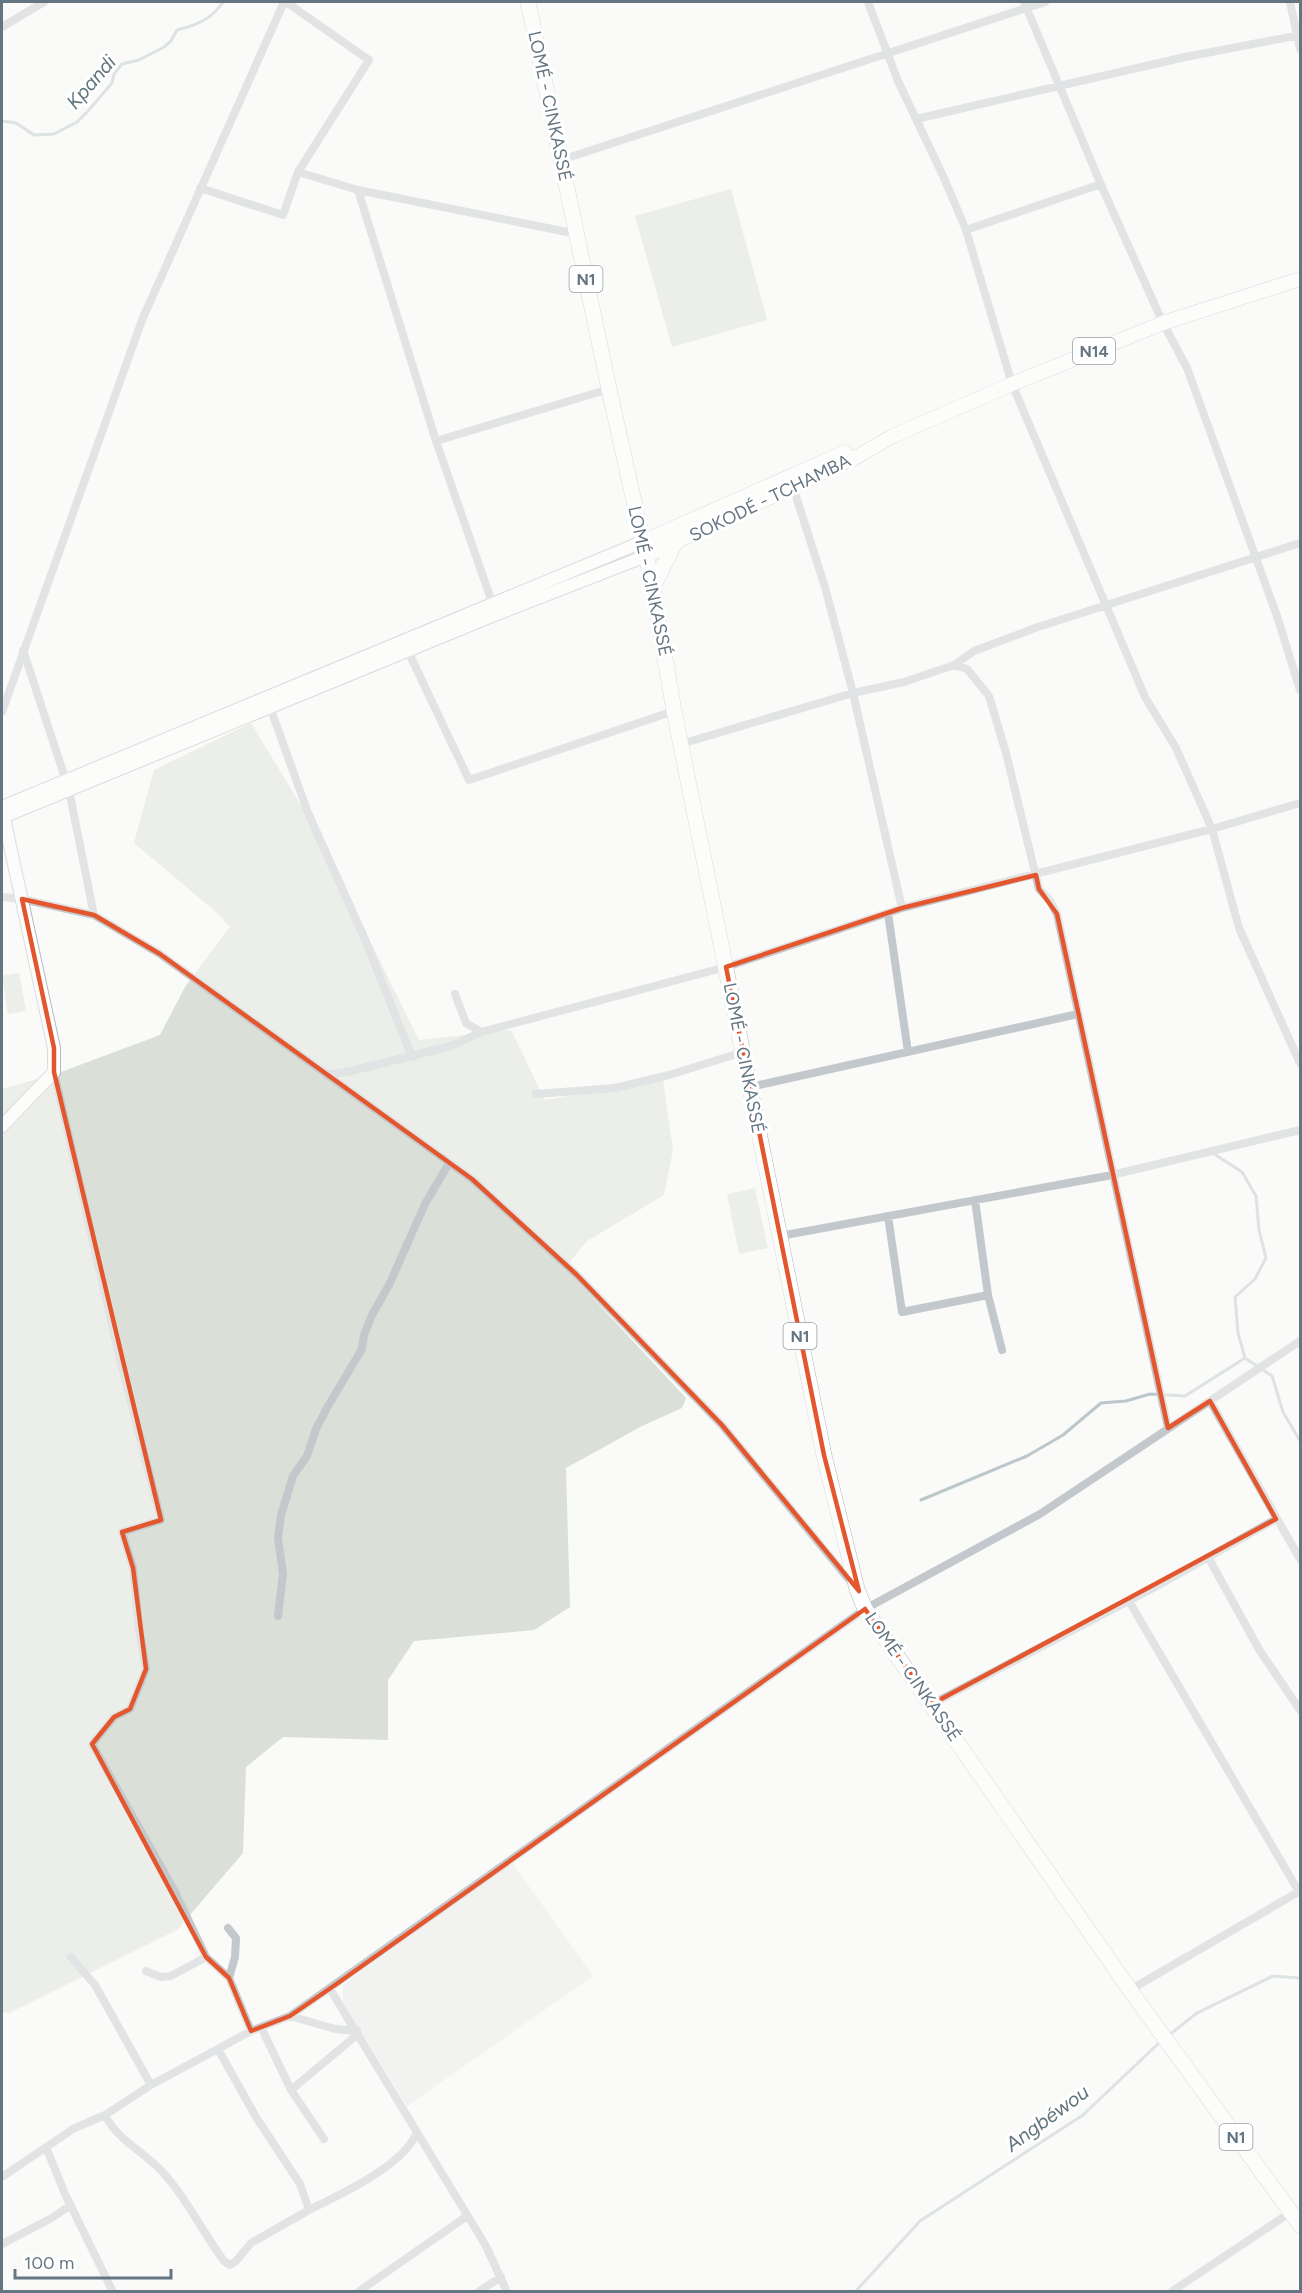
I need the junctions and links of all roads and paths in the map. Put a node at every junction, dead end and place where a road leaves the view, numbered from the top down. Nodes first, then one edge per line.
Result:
1 (44, 2) edge
2 (285, 2) edge
3 (528, 2) edge
4 (868, 2) edge
5 (1045, 2) edge
6 (1290, 2) edge
7 (1026, 4) edge
8 (2, 27) edge
9 (1299, 35) edge
10 (1300, 49) edge
11 (887, 53) junction
12 (1062, 87) junction
13 (916, 119) junction
14 (561, 160) junction
15 (298, 172) junction
16 (1101, 184) junction
17 (200, 188) junction
18 (358, 190) junction
19 (966, 230) junction
20 (577, 234) junction
21 (1300, 279) edge
22 (1163, 322) junction
23 (1012, 384) junction
24 (609, 389) junction
25 (893, 436) junction
26 (436, 441) junction
27 (793, 487) junction
28 (675, 543) junction
29 (1300, 543) edge
30 (644, 549) junction
31 (1256, 558) junction
32 (653, 587) junction
33 (1106, 606) junction
34 (495, 609) junction
35 (23, 650) junction
36 (408, 651) junction
37 (954, 665) junction
38 (1300, 690) edge
39 (853, 693) junction
40 (270, 707) junction
41 (674, 711) junction
42 (2, 712) edge
43 (681, 744) junction
44 (67, 785) junction
45 (1300, 803) edge
46 (2, 810) edge
47 (1212, 829) junction
48 (1036, 875) junction
49 (2, 897) edge
50 (22, 899) junction
51 (902, 908) junction
52 (888, 913) junction
53 (94, 915) junction
54 (726, 967) junction
55 (455, 994) dead end
56 (1078, 1014) junction
57 (481, 1032) junction
58 (743, 1052) junction
59 (908, 1052) junction
60 (412, 1057) junction
61 (1300, 1063) edge
62 (54, 1072) junction
63 (327, 1075) junction
64 (750, 1087) junction
65 (536, 1094) dead end
66 (2, 1126) edge
67 (1300, 1130) edge
68 (449, 1163) junction
69 (1112, 1175) junction
70 (975, 1200) junction
71 (888, 1216) junction
72 (780, 1236) junction
73 (988, 1295) junction
74 (1300, 1341) edge
75 (1002, 1350) dead end
76 (1210, 1401) junction
77 (1168, 1428) junction
78 (1276, 1519) junction
79 (1208, 1557) junction
80 (1300, 1559) edge
81 (857, 1589) junction
82 (1129, 1601) junction
83 (865, 1609) junction
84 (278, 1616) dead end
85 (932, 1704) junction
86 (1300, 1710) edge
87 (1300, 1891) edge
88 (228, 1928) dead end
89 (71, 1957) dead end
90 (206, 1957) junction
91 (146, 1971) dead end
92 (229, 1978) junction
93 (330, 1989) junction
94 (1130, 1990) junction
95 (290, 2016) junction
96 (261, 2027) junction
97 (251, 2031) junction
98 (357, 2033) junction
99 (218, 2049) junction
100 (151, 2085) junction
101 (291, 2090) junction
102 (105, 2115) junction
103 (416, 2134) junction
104 (324, 2139) dead end
105 (46, 2147) junction
106 (2, 2177) edge
107 (71, 2205) junction
108 (309, 2210) junction
109 (1291, 2212) junction
110 (467, 2216) junction
111 (1300, 2226) edge
112 (2, 2244) edge
113 (501, 2277) junction
114 (112, 2292) edge
115 (358, 2292) edge
116 (478, 2292) edge
117 (507, 2292) edge
118 (1171, 2292) edge

1 - 8 street
2 - 15 street
2 - 17 street
3 - 14 highway, LOMÉ - CINKASSÉ / N1
4 - 11 street
5 - 7 street
6 - 9 street
7 - 11 street
7 - 12 street
9 - 10 street
9 - 12 street
11 - 13 street
11 - 14 street
12 - 13 street
12 - 16 street
13 - 19 street
14 - 20 highway, LOMÉ - CINKASSÉ / N1
15 - 17 street
15 - 18 street
16 - 19 street
16 - 22 street
17 - 35 street
18 - 20 street
18 - 26 street
19 - 23 street
20 - 24 highway, LOMÉ - CINKASSÉ / N1
21 - 22 main road, SOKODÉ - TCHAMBA / N14
22 - 23 main road, SOKODÉ - TCHAMBA / N14
22 - 31 street
23 - 25 main road, SOKODÉ - TCHAMBA / N14
23 - 33 street
24 - 26 street
24 - 30 highway, LOMÉ - CINKASSÉ / N1
25 - 27 main road, SOKODÉ - TCHAMBA / N14
25 - 30 main road, SOKODÉ - TCHAMBA / N14
26 - 34 street
27 - 28 main road, SOKODÉ - TCHAMBA / N14
27 - 39 street
28 - 30 main road, SOKODÉ - TCHAMBA / N14
28 - 32 highway
29 - 31 street
30 - 32 highway, LOMÉ - CINKASSÉ / N1
30 - 34 main road
31 - 33 street
31 - 38 street
32 - 41 highway, LOMÉ - CINKASSÉ / N1
33 - 37 street
33 - 47 street
34 - 36 main road
34 - 44 main road
35 - 42 street
35 - 44 street
36 - 40 main road
36 - 41 street
37 - 39 street
37 - 48 street
39 - 43 street
39 - 51 street
40 - 44 main road
40 - 60 street
41 - 43 highway, LOMÉ - CINKASSÉ / N1
43 - 54 highway, LOMÉ - CINKASSÉ / N1
44 - 46 main road
44 - 53 street
45 - 47 street
46 - 50 main road
47 - 48 street
47 - 61 street
48 - 51 street
48 - 56 street
49 - 50 street
50 - 53 street
50 - 62 main road
51 - 52 street
52 - 54 street
52 - 59 street
53 - 63 street
54 - 57 street
54 - 58 highway, LOMÉ - CINKASSÉ / N1
55 - 57 street
56 - 59 street
56 - 69 street
57 - 60 street
58 - 64 highway, LOMÉ - CINKASSÉ / N1
58 - 65 street
59 - 64 street
60 - 63 street
62 - 66 main road
62 - 90 street
63 - 68 street
64 - 72 highway, LOMÉ - CINKASSÉ / N1
67 - 69 street
68 - 81 street
68 - 84 street
69 - 70 street
69 - 77 street
70 - 71 street
70 - 73 street
71 - 72 street
71 - 73 street
72 - 81 highway, LOMÉ - CINKASSÉ / N1
73 - 75 street
74 - 76 street
76 - 77 street
76 - 78 street
77 - 83 street
78 - 79 street
78 - 80 street
79 - 82 street
79 - 86 street
81 - 83 highway, LOMÉ - CINKASSÉ / N1
82 - 85 street
82 - 87 street
83 - 85 highway, LOMÉ - CINKASSÉ / N1
83 - 93 street
85 - 94 highway, LOMÉ - CINKASSÉ / N1
87 - 94 street
88 - 92 street
89 - 100 street
90 - 91 street
90 - 92 street
92 - 97 street
93 - 95 street
93 - 98 street
94 - 109 highway, LOMÉ - CINKASSÉ / N1
95 - 96 street
95 - 98 street
96 - 97 street
96 - 101 street
97 - 99 street
98 - 101 street
98 - 103 street
99 - 100 street
99 - 108 street
100 - 102 street
101 - 104 street
102 - 105 street
102 - 108 street
103 - 108 street
103 - 110 street
105 - 106 street
105 - 107 street
107 - 112 street
107 - 114 street
109 - 111 highway, N1
109 - 118 street
110 - 113 street
110 - 115 street
113 - 116 street
113 - 117 street

